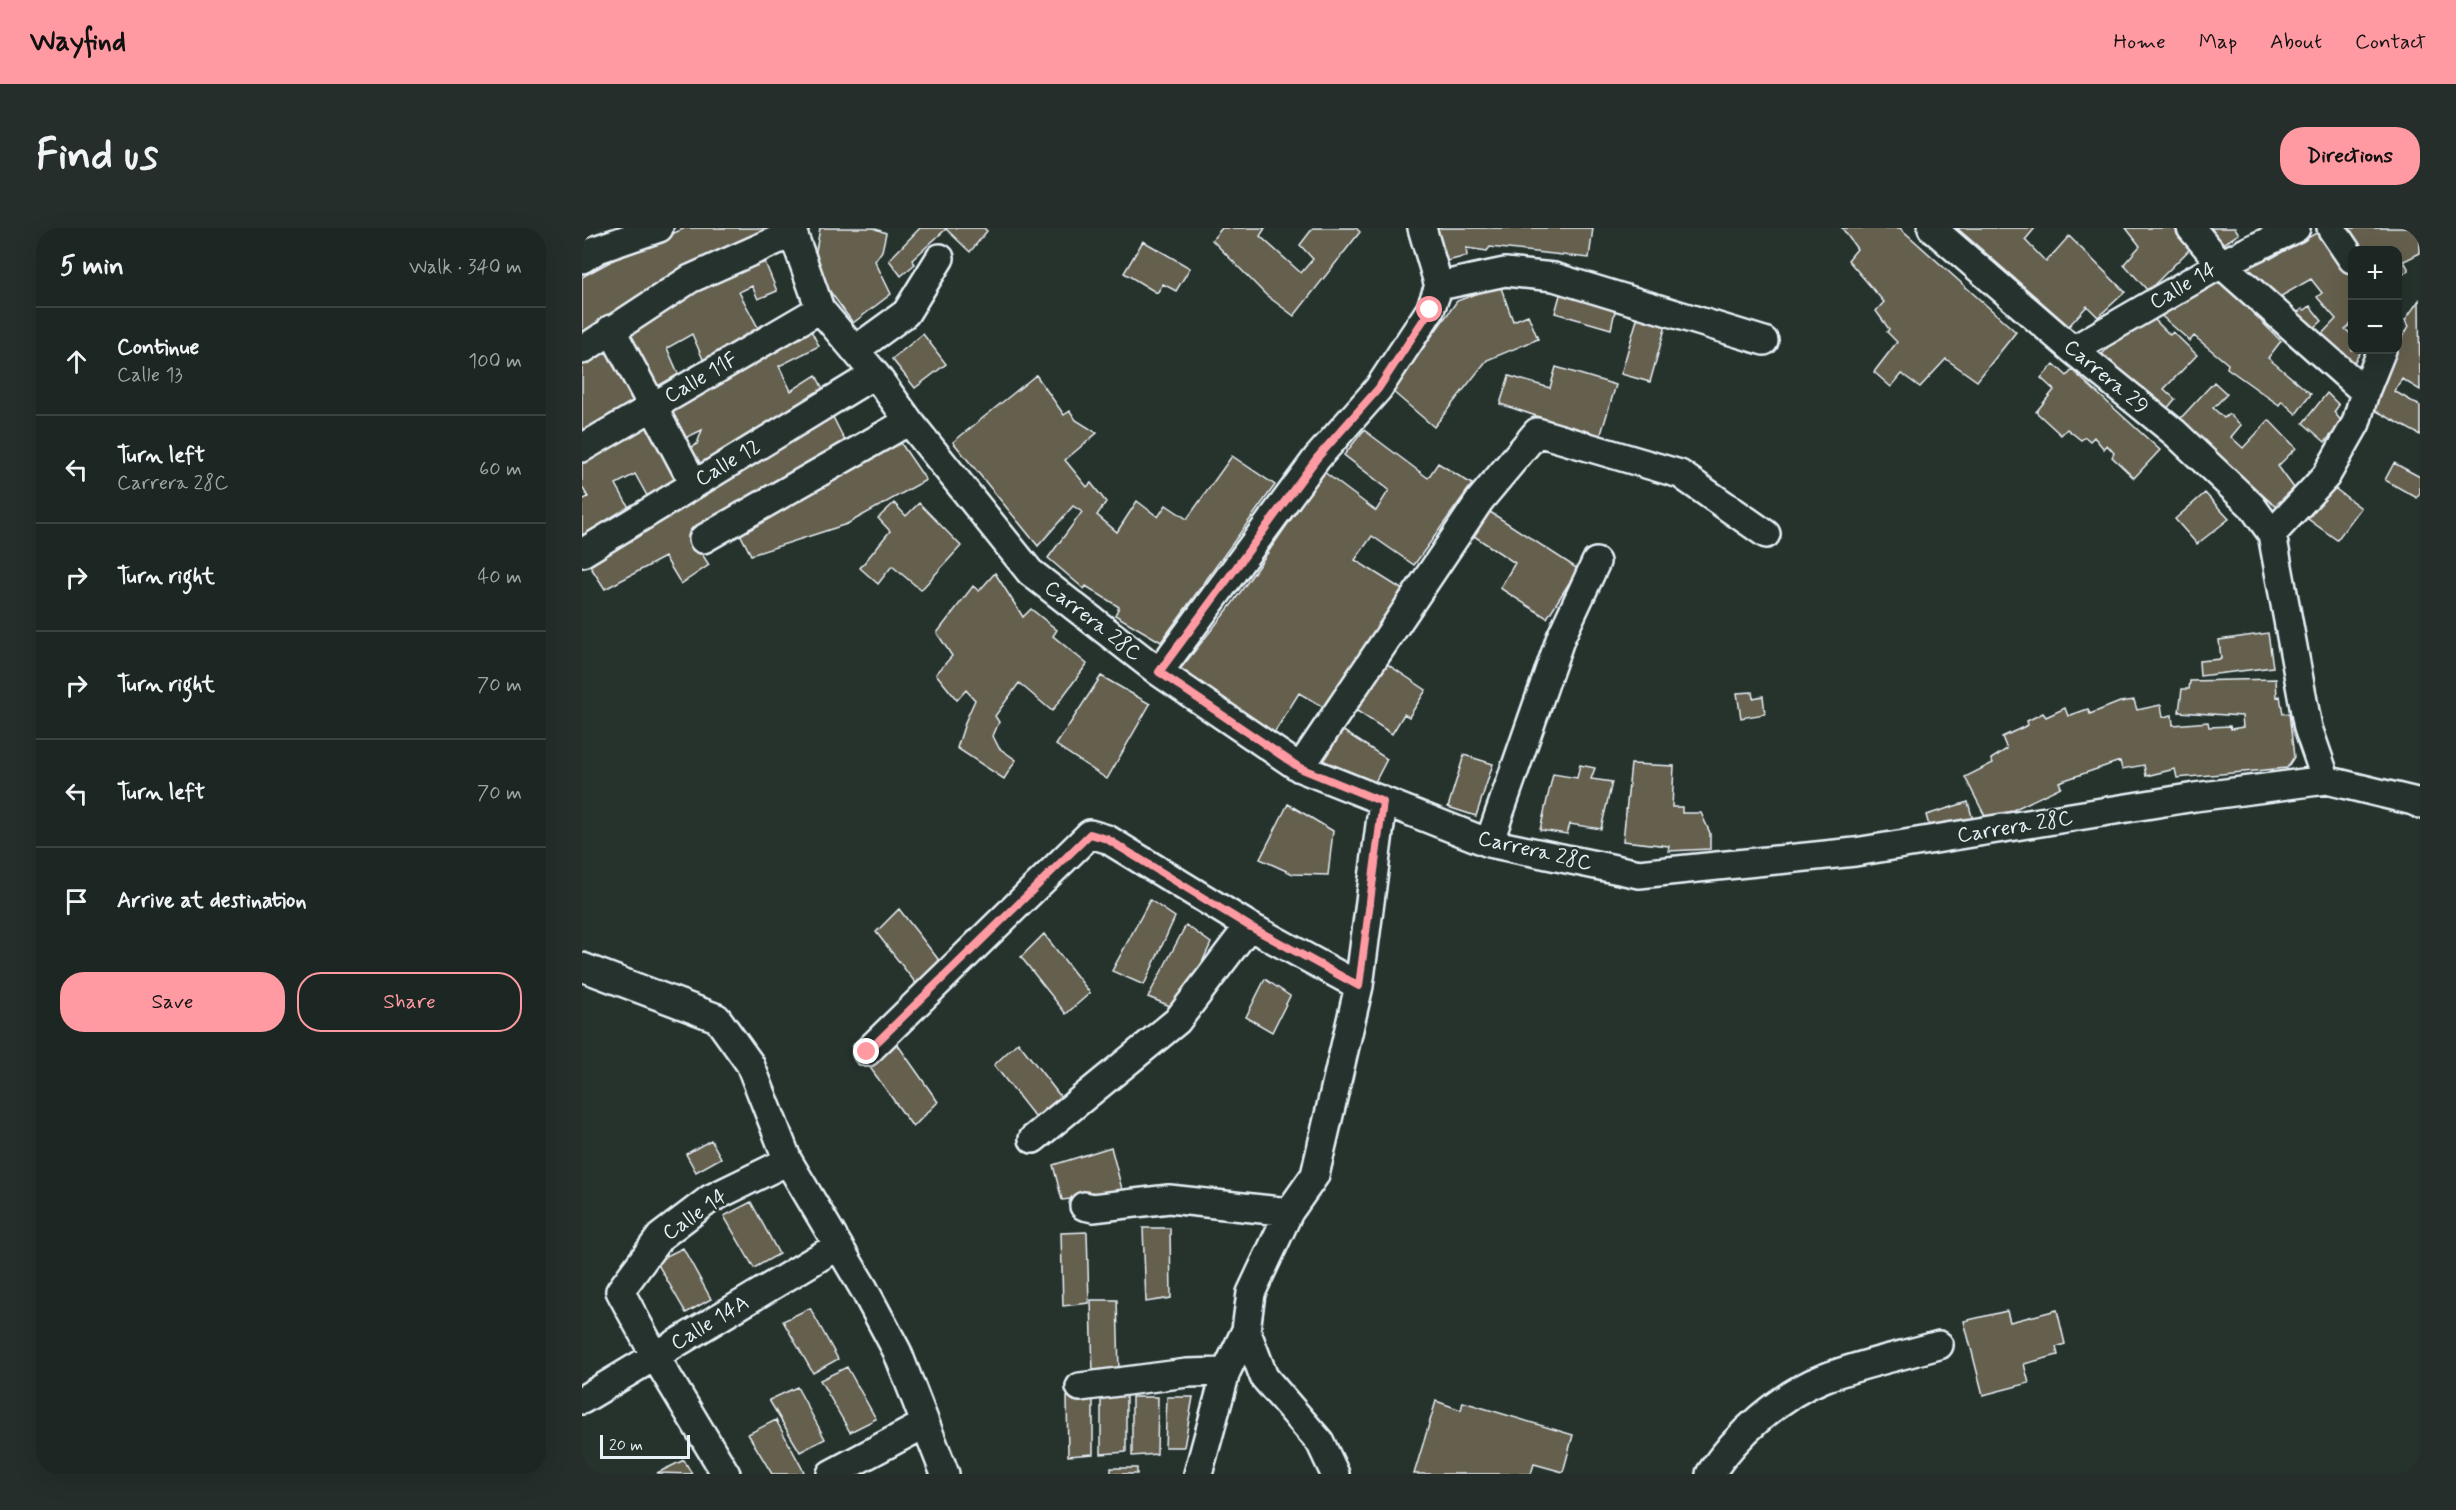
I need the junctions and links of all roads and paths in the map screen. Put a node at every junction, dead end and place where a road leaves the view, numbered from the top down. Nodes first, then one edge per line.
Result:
1 (659, 228) edge
2 (1422, 228) edge
3 (1932, 228) edge
4 (2191, 228) edge
5 (2296, 228) edge
6 (2331, 228) edge
7 (793, 231) edge
8 (596, 245) edge
9 (2348, 253) edge
10 (940, 258) dead end
11 (2221, 264) junction
12 (1439, 286) junction
13 (820, 309) junction
14 (611, 329) junction
15 (1764, 341) dead end
16 (582, 350) edge
17 (855, 350) junction
18 (2073, 350) junction
19 (2380, 354) edge
20 (875, 374) junction
21 (2365, 392) junction
22 (651, 406) junction
23 (909, 421) junction
24 (582, 448) edge
25 (694, 484) junction
26 (1766, 534) dead end
27 (2272, 534) junction
28 (704, 539) dead end
29 (582, 553) edge
30 (1596, 561) dead end
31 (1159, 672) junction
32 (1300, 768) junction
33 (2326, 780) junction
34 (1383, 802) junction
35 (2420, 804) edge
36 (1489, 843) junction
37 (1249, 926) junction
38 (582, 967) edge
39 (1359, 986) junction
40 (867, 1052) dead end
41 (1033, 1139) dead end
42 (788, 1161) junction
43 (1084, 1206) dead end
44 (1289, 1212) junction
45 (838, 1246) junction
46 (1246, 1330) junction
47 (1939, 1345) dead end
48 (655, 1356) junction
49 (1226, 1372) junction
50 (1080, 1387) dead end
51 (582, 1400) edge
52 (925, 1424) junction
53 (726, 1474) edge
54 (831, 1474) edge
55 (945, 1474) edge
56 (1198, 1474) edge
57 (1335, 1474) edge
58 (1710, 1474) edge

1 - 8 street
2 - 12 street
3 - 18 street, Carrera 29
4 - 11 street
5 - 11 street, Calle 14
6 - 9 street
7 - 13 street, Carrera 28C
7 - 14 street
10 - 17 street
11 - 18 street, Calle 14
11 - 21 street
12 - 15 street
12 - 31 street
13 - 17 street, Carrera 28C
13 - 22 street, Calle 11F
14 - 16 street
14 - 22 street
17 - 20 street, Carrera 28C
18 - 27 street, Carrera 29
19 - 21 street
20 - 23 street, Carrera 28C
20 - 25 street, Calle 12
21 - 27 street
22 - 24 street, Calle 11F
22 - 25 street
23 - 28 street
23 - 31 street, Carrera 28C
25 - 29 street, Calle 12
26 - 32 street
27 - 33 street
30 - 36 street
31 - 32 street, Carrera 28C
32 - 34 street, Carrera 28C
33 - 35 street, Carrera 28C
33 - 36 street, Carrera 28C
34 - 36 street, Carrera 28C
34 - 39 street
37 - 39 street
37 - 40 street
37 - 41 street
38 - 42 street
39 - 44 street
42 - 45 street
42 - 48 street, Calle 14
43 - 44 street
44 - 46 street
45 - 48 street, Calle 14A
45 - 52 street
46 - 49 street
46 - 57 street
47 - 58 street
48 - 51 street, Calle 14A
48 - 53 street
49 - 50 street
49 - 56 street
52 - 54 street
52 - 55 street

